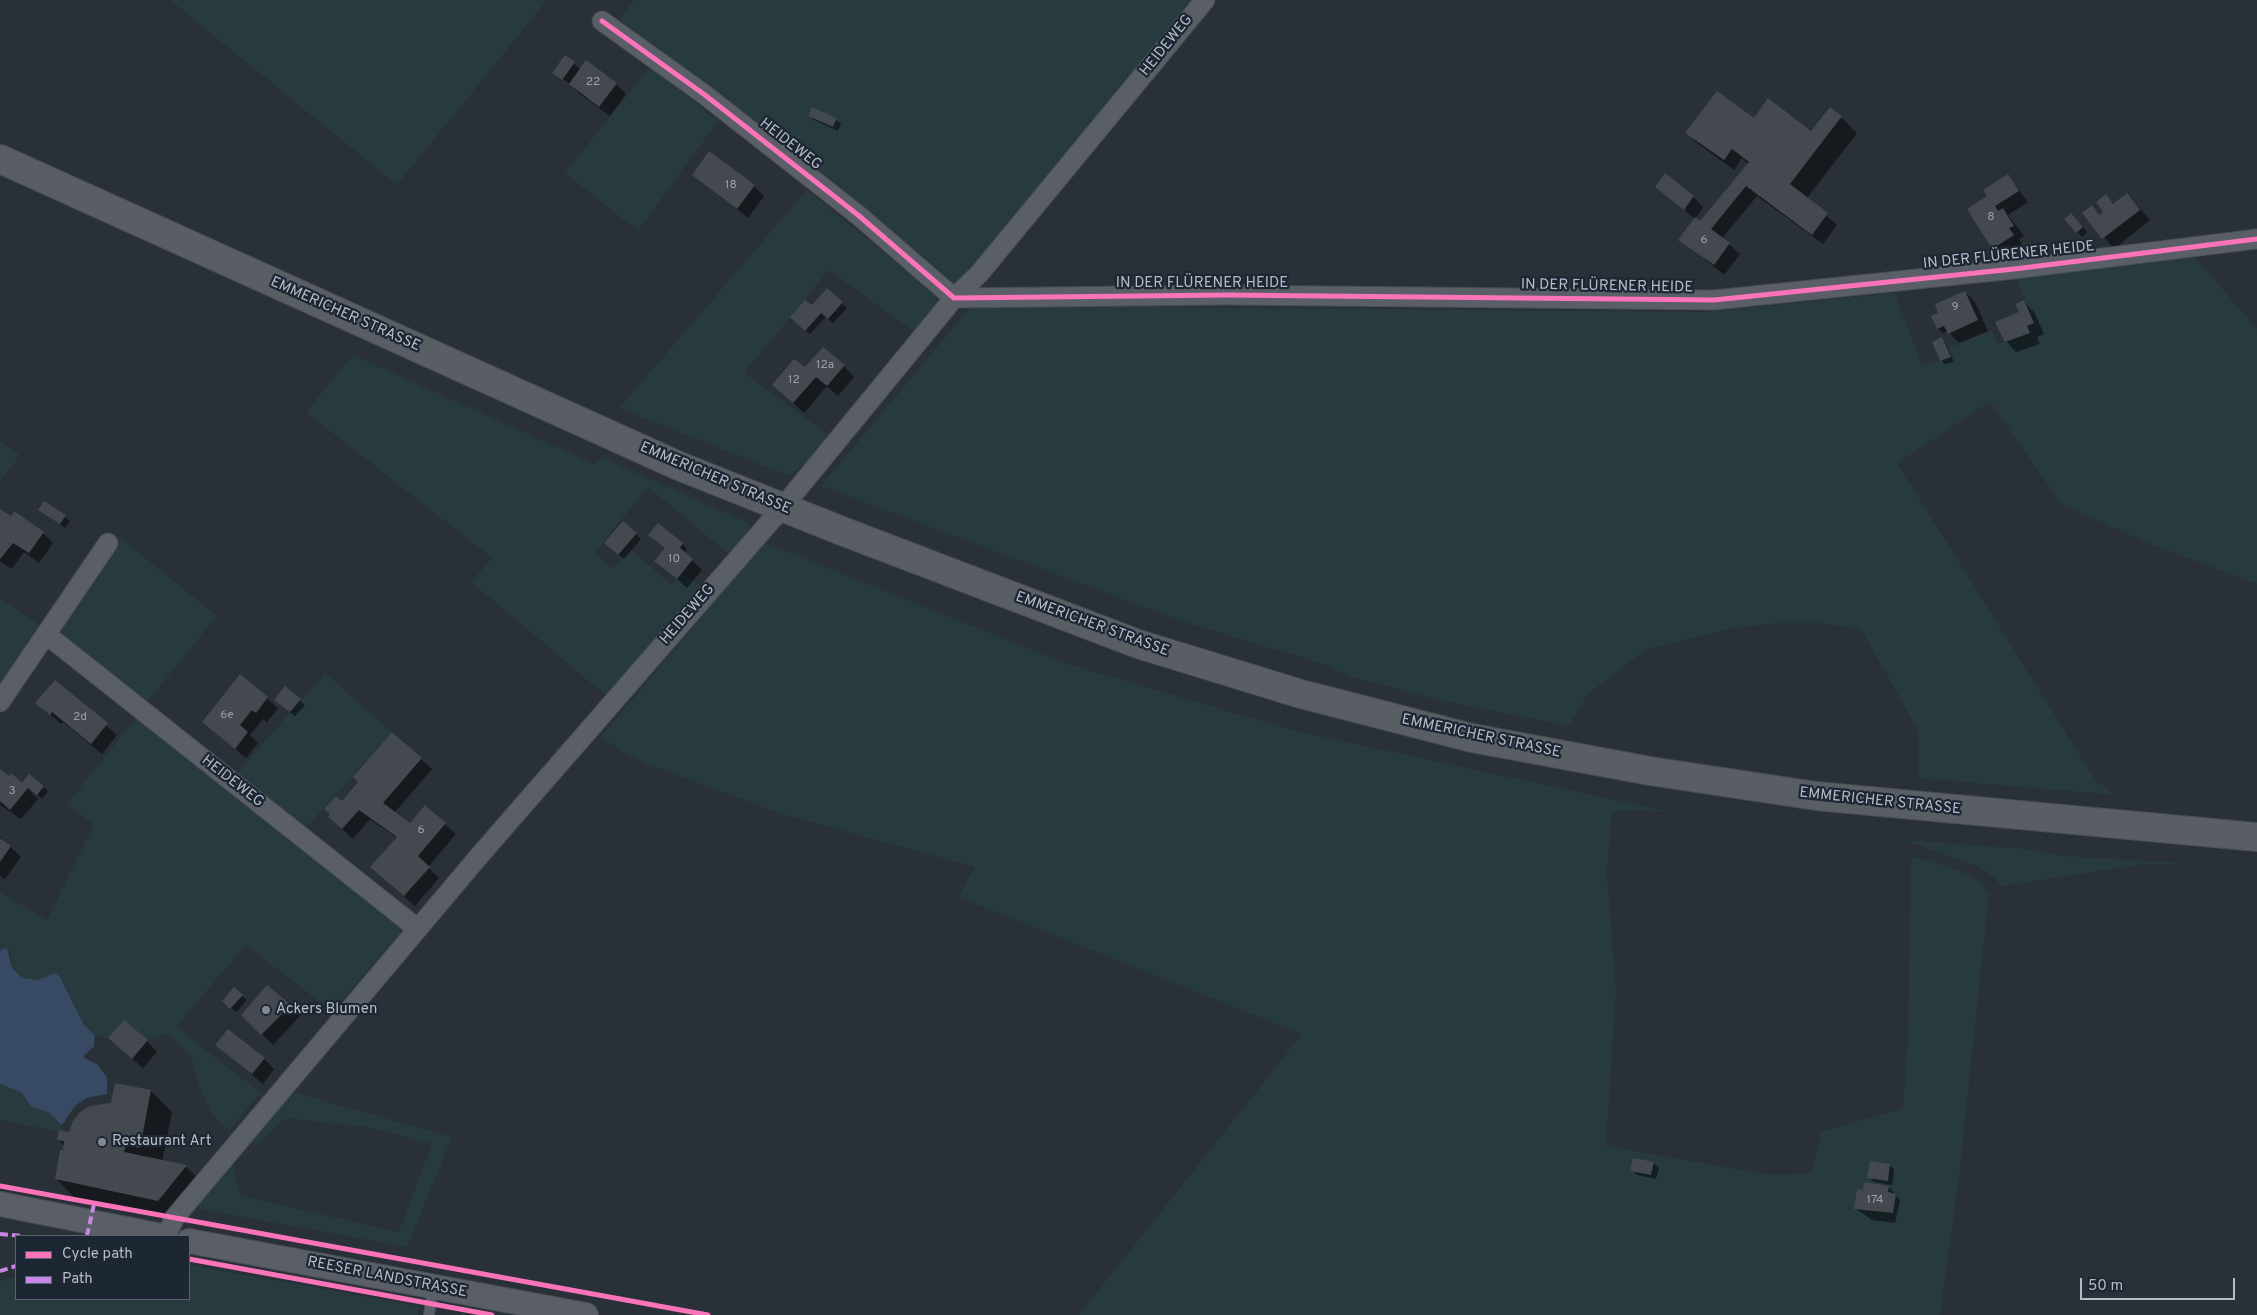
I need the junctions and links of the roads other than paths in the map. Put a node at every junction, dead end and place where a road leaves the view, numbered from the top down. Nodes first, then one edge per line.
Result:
1 (1205, 0) edge
2 (602, 21) dead end
3 (0, 159) edge
4 (2257, 239) edge
5 (954, 298) junction
6 (782, 508) junction
7 (108, 543) dead end
8 (47, 635) junction
9 (0, 702) edge
10 (2257, 837) edge
11 (418, 929) junction
12 (0, 1204) edge
13 (157, 1235) edge
14 (167, 1235) edge
15 (190, 1241) edge
16 (433, 1287) junction
17 (429, 1315) edge
18 (586, 1315) edge

1 - 5 street, HEIDEWEG
2 - 5 street, HEIDEWEG
3 - 6 main road, EMMERICHER STRASSE
4 - 5 street, IN DER FLÜRENER HEIDE
5 - 6 street, HEIDEWEG
6 - 10 main road, EMMERICHER STRASSE
6 - 11 street, HEIDEWEG
7 - 8 street
8 - 9 street
8 - 11 street, HEIDEWEG
11 - 14 street, HEIDEWEG
12 - 13 street
15 - 16 street, REESER LANDSTRASSE
16 - 17 lane
16 - 18 street, REESER LANDSTRASSE

